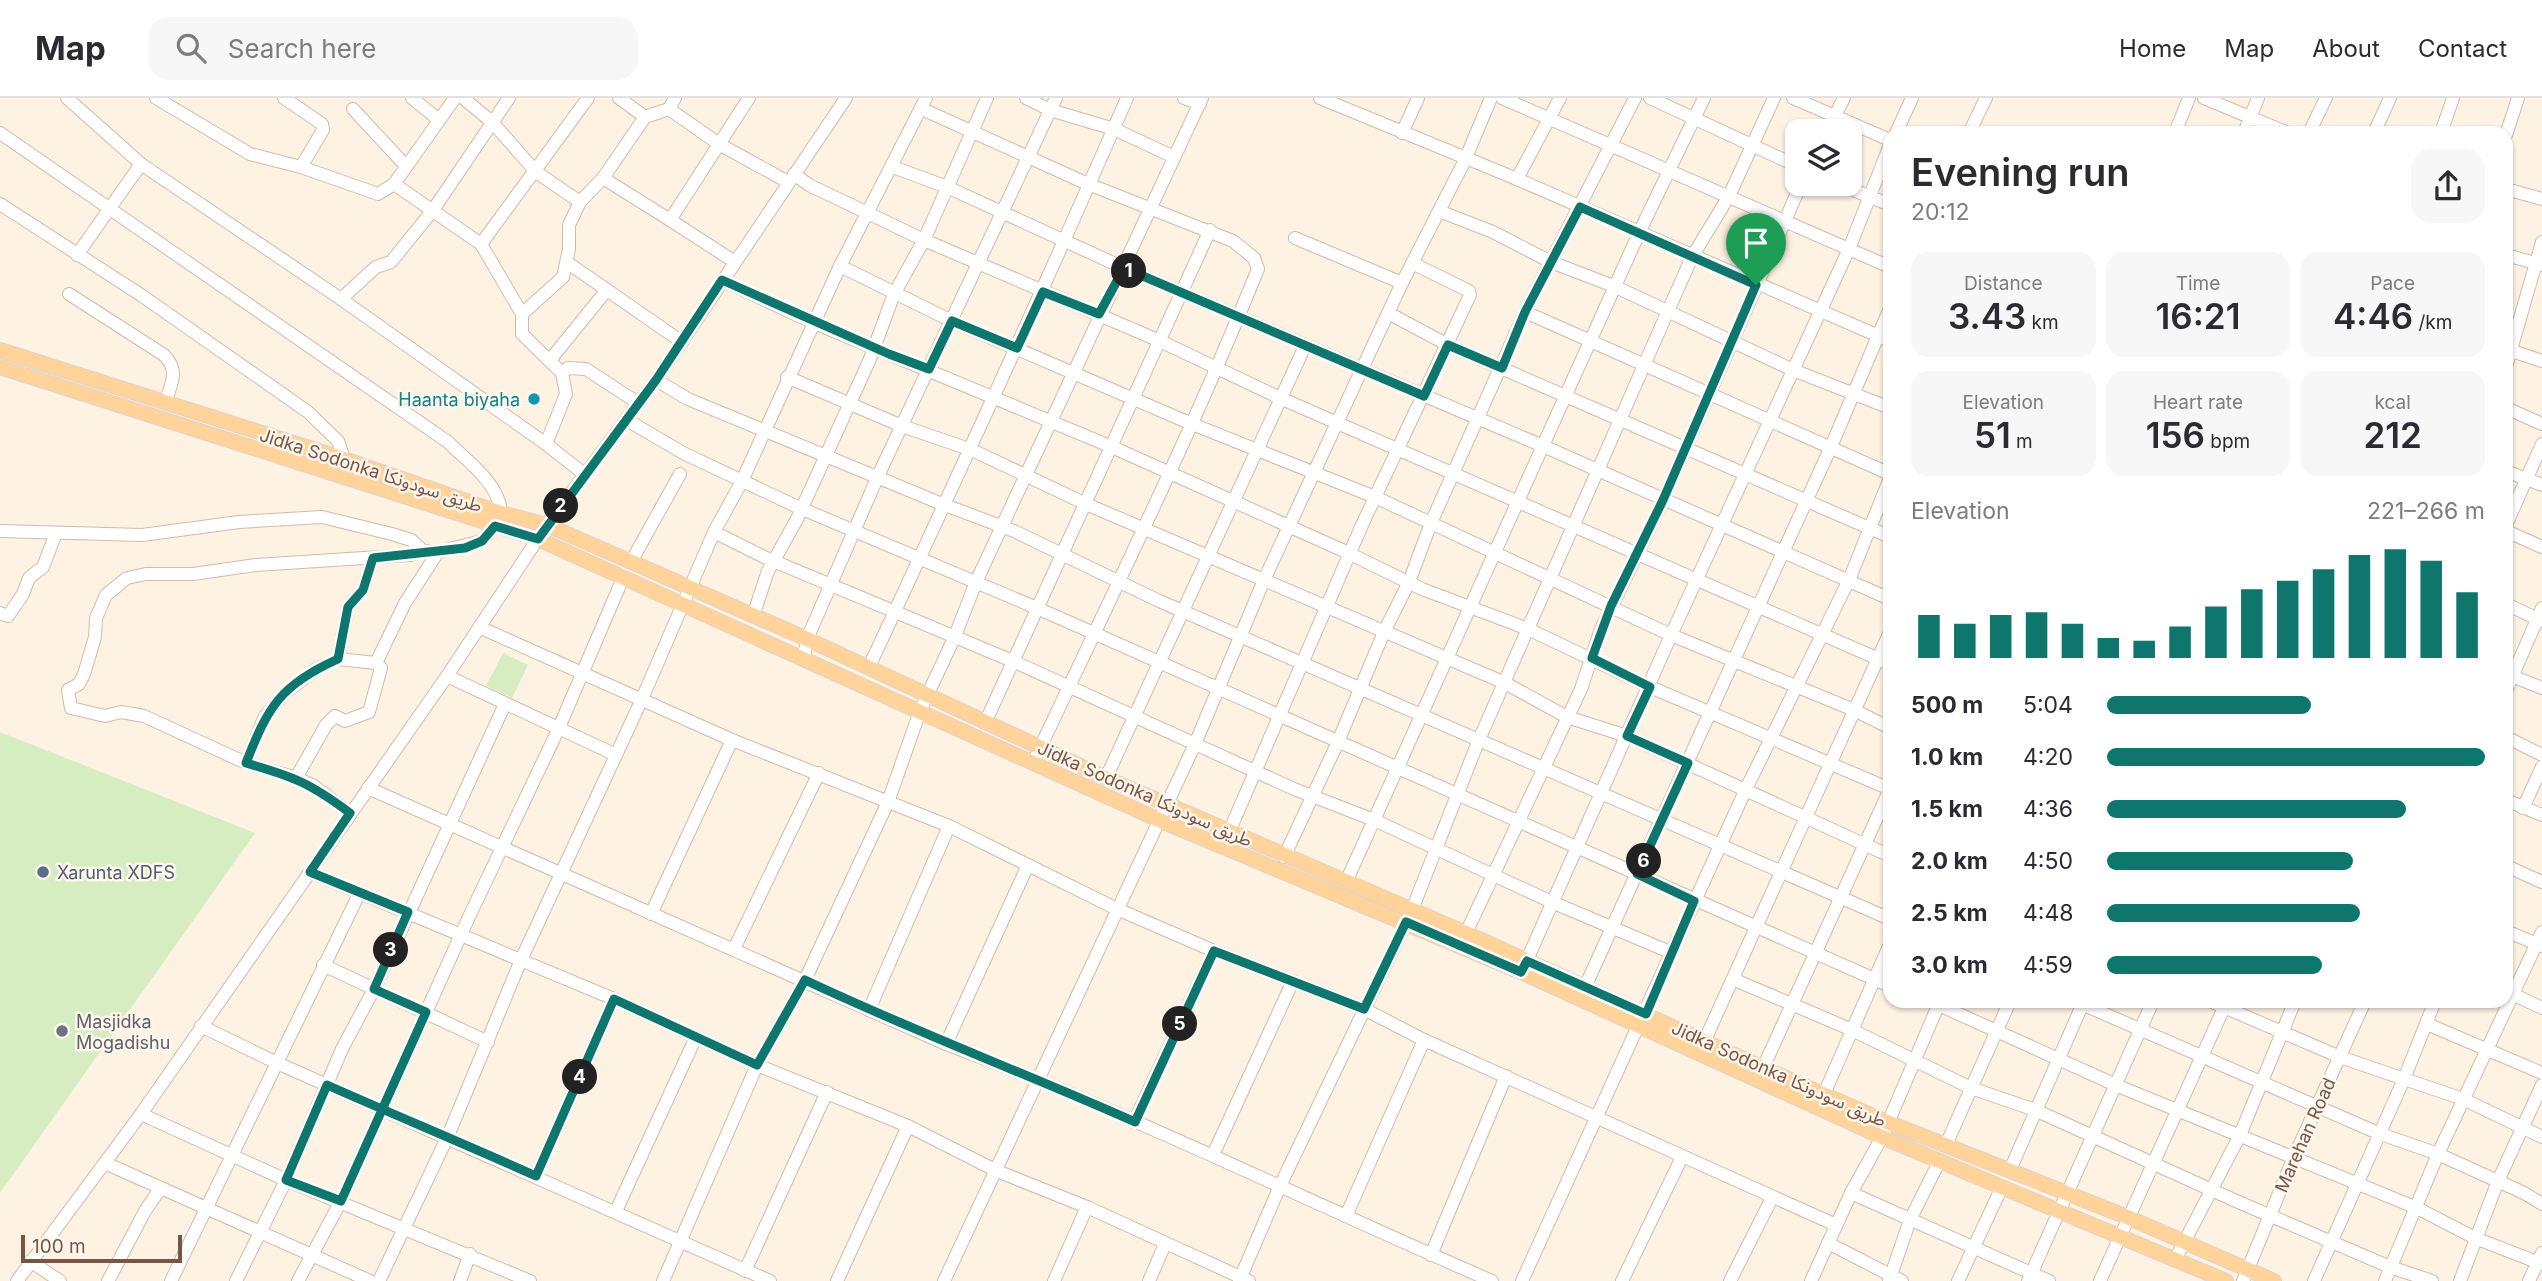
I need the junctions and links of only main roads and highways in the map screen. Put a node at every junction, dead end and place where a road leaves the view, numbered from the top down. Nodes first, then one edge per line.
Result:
1 (0, 350) edge
2 (0, 367) edge
3 (269, 436) junction
4 (264, 453) junction
5 (498, 520) junction
6 (1409, 916) junction
7 (1524, 967) junction
8 (1642, 1020) junction
9 (2245, 1275) edge
10 (2226, 1281) edge
11 (2274, 1281) edge

1 - 3 main road, Jidka Sodonka طريق سودونكا
2 - 4 main road, Jidka Sodonka طريق سودونكا
3 - 4 main road
3 - 5 main road, Jidka Sodonka طريق سودونكا
4 - 5 main road, Jidka Sodonka طريق سودونكا
5 - 6 main road, Jidka Sodonka طريق سودونكا
5 - 6 main road, Jidka Sodonka طريق سودونكا
6 - 7 main road, Jidka Sodonka طريق سودونكا
6 - 7 main road, Jidka Sodonka طريق سودونكا
7 - 8 main road, Jidka Sodonka طريق سودونكا
7 - 8 main road, Jidka Sodonka طريق سودونكا
8 - 9 main road, Jidka Sodonka طريق سودونكا
8 - 10 main road, Jidka Sodonka طريق سودونكا
9 - 11 main road, Jidka Sodonka طريق سودونكا

